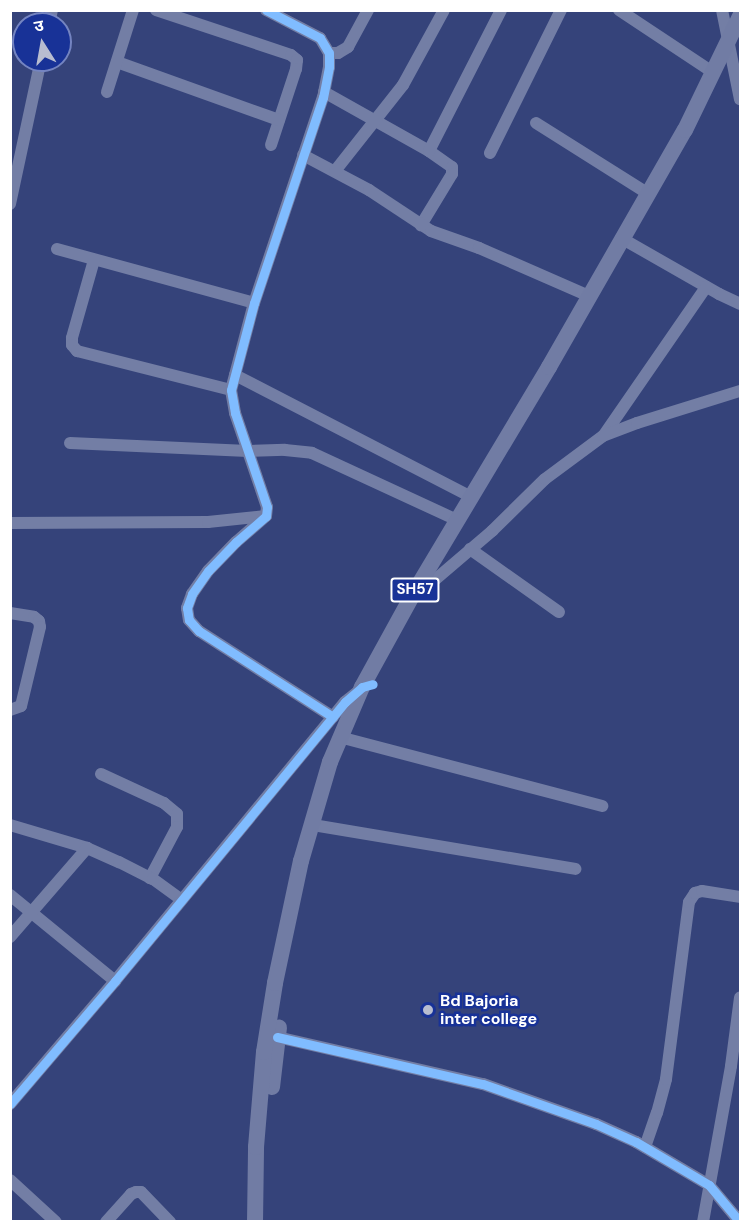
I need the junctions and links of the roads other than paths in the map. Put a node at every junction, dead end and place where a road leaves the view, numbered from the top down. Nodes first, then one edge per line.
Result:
1 (133, 10) edge
2 (156, 10) edge
3 (266, 10) edge
4 (368, 10) edge
5 (444, 10) edge
6 (501, 10) edge
7 (561, 10) edge
8 (619, 10) edge
9 (722, 10) edge
10 (283, 14) edge
11 (741, 16) edge
12 (734, 46) edge
13 (329, 53) junction
14 (117, 62) junction
15 (38, 72) edge
16 (714, 73) junction
17 (107, 92) dead end
18 (324, 92) junction
19 (741, 99) edge
20 (376, 119) junction
21 (279, 120) junction
22 (536, 123) dead end
23 (270, 145) dead end
24 (429, 150) junction
25 (490, 153) dead end
26 (303, 155) junction
27 (335, 171) junction
28 (646, 193) junction
29 (10, 204) edge
30 (421, 225) junction
31 (626, 241) junction
32 (57, 249) dead end
33 (94, 260) junction
34 (706, 287) junction
35 (589, 296) junction
36 (254, 303) junction
37 (741, 303) edge
38 (554, 367) junction
39 (235, 375) junction
40 (231, 390) junction
41 (741, 392) edge
42 (603, 436) junction
43 (70, 443) dead end
44 (248, 451) junction
45 (471, 497) junction
46 (266, 516) junction
47 (457, 520) junction
48 (10, 523) edge
49 (471, 549) junction
50 (430, 584) junction
51 (559, 612) dead end
52 (10, 613) edge
53 (367, 686) junction
54 (10, 710) edge
55 (333, 717) junction
56 (347, 740) junction
57 (101, 774) dead end
58 (602, 806) dead end
59 (10, 825) edge
60 (319, 826) junction
61 (87, 848) junction
62 (575, 869) dead end
63 (150, 878) junction
64 (10, 895) edge
65 (741, 897) edge
66 (181, 899) junction
67 (31, 912) junction
68 (10, 937) edge
69 (116, 981) junction
70 (741, 998) edge
71 (277, 1037) junction
72 (10, 1104) edge
73 (645, 1147) junction
74 (10, 1180) edge
75 (709, 1185) junction
76 (56, 1221) edge
77 (106, 1221) edge
78 (170, 1221) edge
79 (255, 1221) edge
80 (264, 1221) edge
81 (703, 1221) edge
82 (740, 1221) edge

1 - 14 street
2 - 21 street
3 - 10 street
4 - 13 street
5 - 20 street
6 - 24 street
7 - 25 street
8 - 16 street
9 - 12 street
10 - 13 street
11 - 12 main road, SH57
12 - 16 main road, SH57
12 - 19 street
12 - 31 main road, SH57
13 - 18 street
14 - 17 street
14 - 21 street
15 - 29 street
16 - 28 main road, SH57
18 - 20 street
18 - 26 street
20 - 24 street
20 - 27 street
21 - 23 street
22 - 28 street
24 - 30 street
26 - 27 street
26 - 36 street
27 - 30 street
28 - 31 main road, SH57
30 - 35 street
31 - 34 street
31 - 35 main road, SH57
31 - 38 main road, SH57
32 - 33 street
33 - 36 street
33 - 40 street
34 - 37 street
34 - 42 street
35 - 38 main road, SH57
36 - 39 street
38 - 45 main road, SH57
38 - 50 main road, SH57
39 - 40 street
39 - 45 street
40 - 44 street
41 - 42 street
42 - 49 street
43 - 44 street
44 - 46 street
44 - 47 street
45 - 47 main road, SH57
46 - 48 street
46 - 55 street
47 - 53 main road, SH57
49 - 50 street
49 - 51 street
50 - 53 main road, SH57
52 - 54 street
53 - 55 street
53 - 56 main road, SH57
53 - 79 main road, SH57
55 - 66 street
56 - 58 street
56 - 60 main road, SH57
57 - 63 street
59 - 61 street
60 - 62 street
60 - 71 main road, SH57
61 - 63 street
61 - 67 street
63 - 66 street
64 - 67 street
65 - 73 street
66 - 69 street
67 - 68 street
67 - 69 street
69 - 72 street
70 - 75 street
71 - 73 street
71 - 80 main road, SH57
73 - 75 street
74 - 76 street
75 - 81 street
75 - 82 street
77 - 78 street

